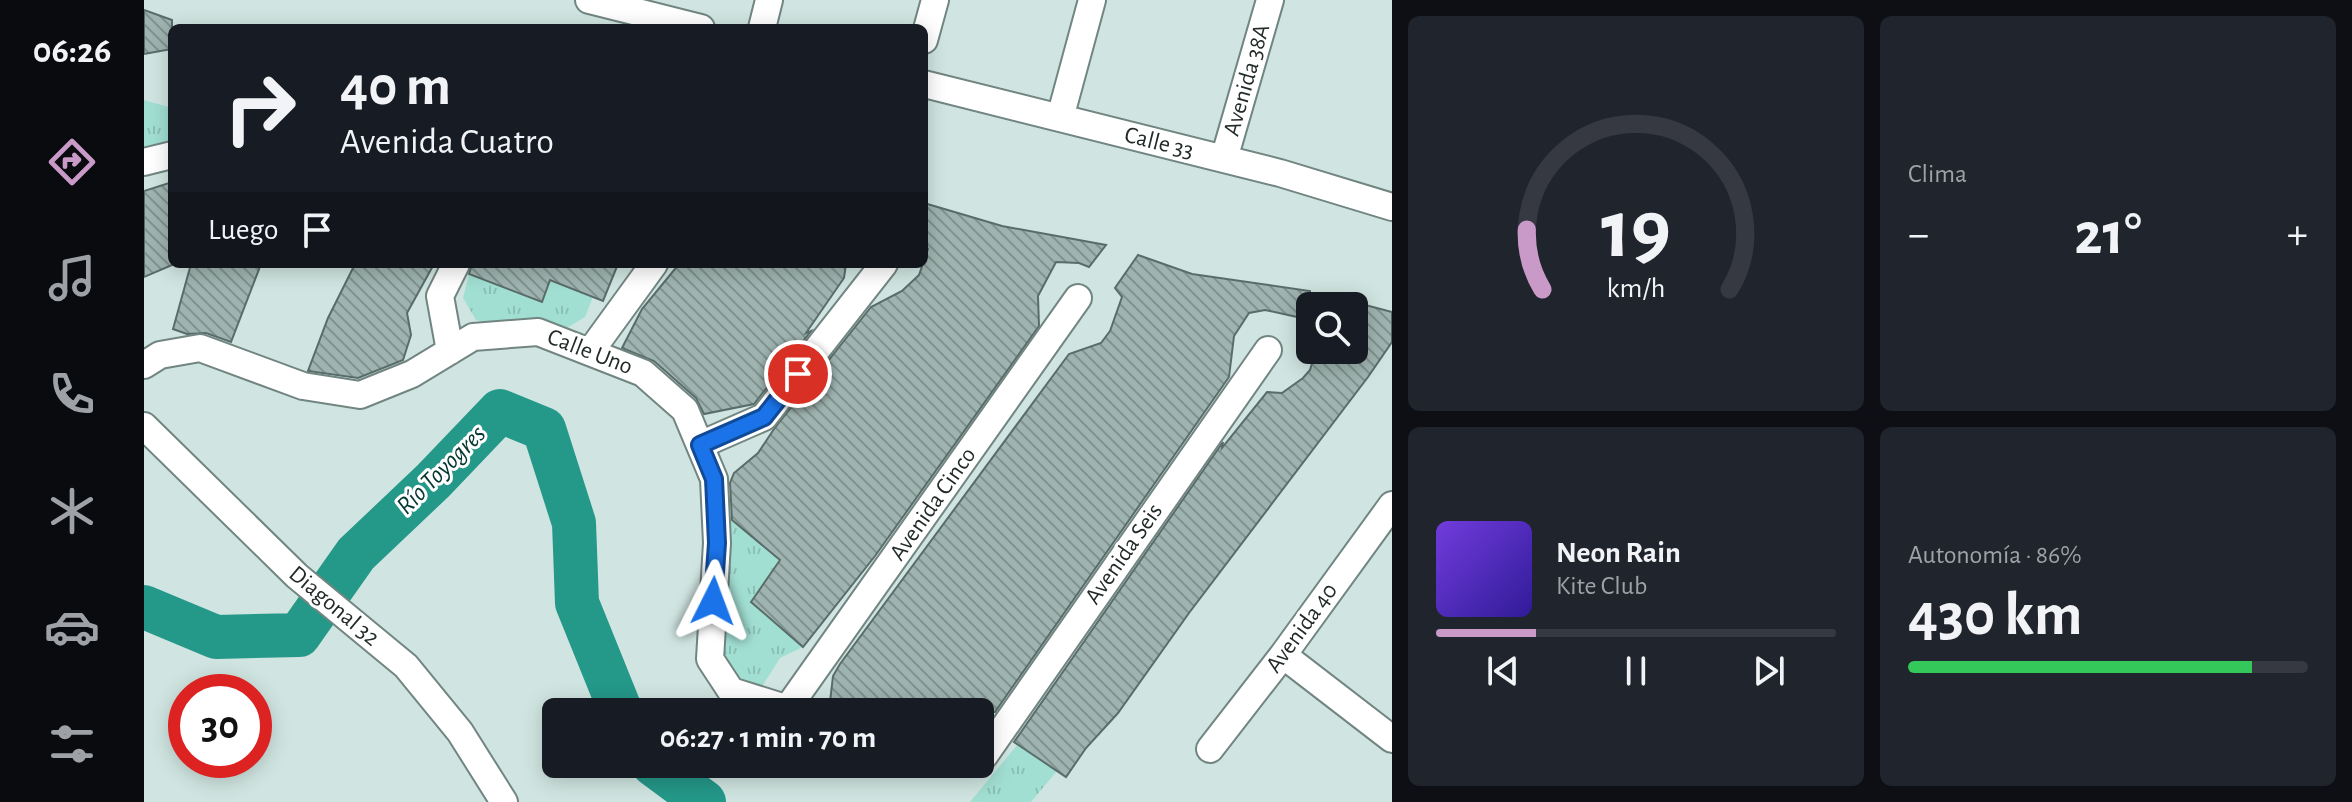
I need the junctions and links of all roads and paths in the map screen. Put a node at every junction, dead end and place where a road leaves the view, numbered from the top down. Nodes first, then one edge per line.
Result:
1 (769, 0) edge
2 (935, 0) edge
3 (1092, 0) edge
4 (1270, 0) edge
5 (602, 2) edge
6 (686, 24) edge
7 (763, 24) edge
8 (928, 25) edge
9 (928, 85) edge
10 (1060, 118) junction
11 (168, 156) edge
12 (1224, 159) junction
13 (144, 162) edge
14 (1392, 207) edge
15 (454, 268) edge
16 (651, 268) edge
17 (881, 268) edge
18 (1078, 298) dead end
19 (1268, 350) dead end
20 (450, 351) junction
21 (590, 352) junction
22 (144, 365) edge
23 (144, 426) edge
24 (700, 445) junction
25 (1388, 518) edge
26 (1283, 655) junction
27 (753, 698) edge
28 (800, 698) edge
29 (1392, 739) edge
30 (994, 742) edge
31 (1210, 749) dead end
32 (504, 802) edge

1 - 7 street
2 - 8 street
3 - 10 street
4 - 12 street, Avenida 38A
5 - 6 street
9 - 10 street, Calle 33
10 - 12 street, Calle 33
11 - 13 street
12 - 14 street, Calle 33
15 - 20 street
16 - 21 street
17 - 24 street
18 - 28 street, Avenida Cinco
19 - 30 street, Avenida Seis
20 - 21 street, Calle Uno
20 - 22 street, Calle Uno
21 - 24 street, Calle Uno
23 - 32 street, Diagonal 32
24 - 27 street, Calle Uno
25 - 26 street, Avenida 40
26 - 29 street
26 - 31 street, Avenida 40

